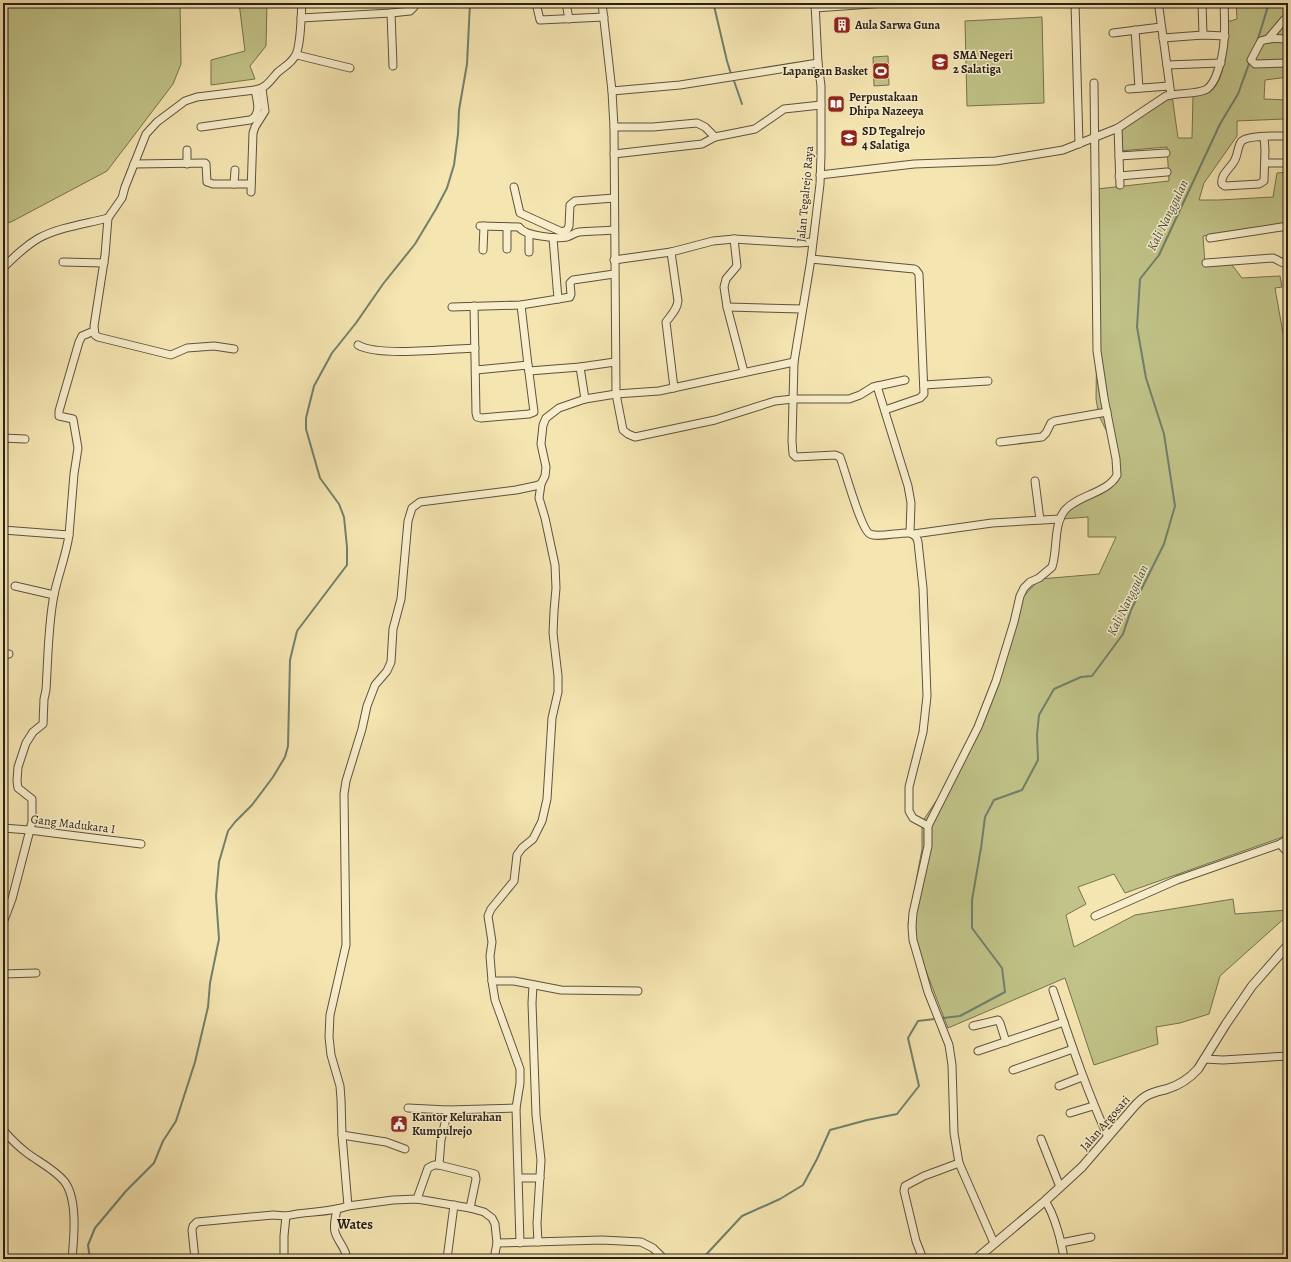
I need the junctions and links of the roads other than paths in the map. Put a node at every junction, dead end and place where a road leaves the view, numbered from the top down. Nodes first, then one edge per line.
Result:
1 (302, 3) edge
2 (415, 3) edge
3 (536, 3) edge
4 (566, 3) edge
5 (602, 3) edge
6 (886, 3) edge
7 (1075, 3) edge
8 (1159, 3) edge
9 (1202, 3) edge
10 (1224, 3) edge
11 (815, 5) edge
12 (391, 13) junction
13 (604, 16) junction
14 (301, 18) junction
15 (1288, 18) edge
16 (569, 19) junction
17 (1161, 27) junction
18 (1135, 30) junction
19 (1113, 33) dead end
20 (1202, 35) junction
21 (1225, 36) junction
22 (1163, 38) junction
23 (1268, 39) junction
24 (1288, 39) edge
25 (296, 55) junction
26 (818, 63) junction
27 (1221, 63) junction
28 (1288, 63) edge
29 (1167, 65) junction
30 (393, 66) dead end
31 (350, 68) dead end
32 (1094, 83) dead end
33 (1170, 86) junction
34 (1139, 88) junction
35 (259, 89) junction
36 (1129, 90) dead end
37 (612, 91) junction
38 (1171, 94) junction
39 (821, 105) junction
40 (201, 127) dead end
41 (614, 127) junction
42 (1118, 128) junction
43 (1288, 136) edge
44 (715, 137) junction
45 (1264, 137) junction
46 (1095, 138) junction
47 (1079, 144) junction
48 (187, 150) dead end
49 (1166, 152) dead end
50 (614, 154) junction
51 (1119, 156) junction
52 (1265, 163) junction
53 (1288, 163) edge
54 (134, 164) junction
55 (187, 164) junction
56 (234, 170) dead end
57 (1167, 172) dead end
58 (820, 175) junction
59 (1119, 176) junction
60 (234, 184) junction
61 (251, 184) junction
62 (1120, 184) dead end
63 (514, 187) dead end
64 (251, 192) dead end
65 (614, 198) junction
66 (108, 218) junction
67 (1288, 226) edge
68 (507, 227) junction
69 (614, 230) junction
70 (529, 234) junction
71 (553, 238) junction
72 (1210, 238) dead end
73 (734, 239) junction
74 (812, 242) junction
75 (507, 249) dead end
76 (483, 250) dead end
77 (530, 252) dead end
78 (671, 252) junction
79 (811, 259) junction
80 (614, 260) junction
81 (63, 262) dead end
82 (1206, 262) dead end
83 (104, 263) junction
84 (1288, 264) edge
85 (3, 268) edge
86 (614, 274) junction
87 (558, 299) junction
88 (522, 305) junction
89 (452, 306) dead end
90 (474, 306) junction
91 (727, 307) junction
92 (802, 309) junction
93 (94, 331) junction
94 (358, 345) dead end
95 (475, 348) junction
96 (234, 349) dead end
97 (615, 362) junction
98 (794, 362) junction
99 (580, 367) junction
100 (529, 368) junction
101 (476, 370) junction
102 (744, 372) junction
103 (904, 380) dead end
104 (988, 382) dead end
105 (924, 385) junction
106 (877, 386) junction
107 (674, 388) junction
108 (616, 394) junction
109 (585, 399) junction
110 (793, 399) junction
111 (885, 410) junction
112 (534, 412) junction
113 (1107, 412) junction
114 (546, 418) junction
115 (3, 438) edge
116 (25, 439) dead end
117 (1000, 442) dead end
118 (1036, 481) dead end
119 (541, 484) junction
120 (1060, 519) junction
121 (1040, 520) junction
122 (3, 530) edge
123 (912, 534) junction
124 (69, 536) junction
125 (15, 586) dead end
126 (54, 595) junction
127 (928, 826) junction
128 (3, 828) edge
129 (29, 830) junction
130 (1288, 839) edge
131 (141, 844) dead end
132 (1280, 844) junction
133 (1288, 853) edge
134 (1095, 916) dead end
135 (3, 921) edge
136 (1288, 945) edge
137 (36, 973) dead end
138 (3, 974) edge
139 (492, 981) junction
140 (533, 985) junction
141 (1052, 990) dead end
142 (638, 991) dead end
143 (1064, 1022) junction
144 (973, 1026) dead end
145 (1006, 1042) junction
146 (1073, 1048) junction
147 (978, 1051) dead end
148 (1288, 1056) edge
149 (1204, 1059) junction
150 (1013, 1070) dead end
151 (1082, 1077) junction
152 (1059, 1086) dead end
153 (1094, 1106) junction
154 (408, 1108) dead end
155 (516, 1108) junction
156 (448, 1110) junction
157 (1070, 1113) dead end
158 (3, 1130) edge
159 (342, 1136) junction
160 (1108, 1137) junction
161 (1041, 1139) dead end
162 (405, 1149) dead end
163 (959, 1163) junction
164 (439, 1164) junction
165 (519, 1178) junction
166 (540, 1178) junction
167 (1060, 1187) junction
168 (417, 1199) junction
169 (1045, 1201) junction
170 (454, 1205) junction
171 (348, 1206) junction
172 (470, 1208) junction
173 (337, 1209) junction
174 (286, 1216) junction
175 (1091, 1237) dead end
176 (538, 1242) junction
177 (497, 1243) junction
178 (520, 1243) junction
179 (994, 1243) junction
180 (1061, 1243) junction
181 (72, 1259) edge
182 (195, 1259) edge
183 (284, 1259) edge
184 (347, 1259) edge
185 (447, 1259) edge
186 (494, 1259) edge
187 (664, 1259) edge
188 (923, 1259) edge
189 (976, 1259) edge
190 (1064, 1259) edge

1 - 14 street
2 - 12 street
3 - 16 street
4 - 16 street
5 - 13 street
6 - 11 street
7 - 47 street
8 - 17 street
9 - 20 street
10 - 21 street
11 - 26 street, Jalan Tegalrejo Raya
12 - 14 street
12 - 30 street
13 - 16 street
13 - 37 street
14 - 25 street
15 - 23 street
17 - 18 street
17 - 22 street
18 - 19 street
18 - 34 street
20 - 21 street
20 - 22 street
21 - 27 street
22 - 29 street
23 - 24 street
23 - 28 street
25 - 31 street
25 - 35 street
26 - 37 street
26 - 39 street, Jalan Tegalrejo Raya
27 - 29 street
27 - 38 street
29 - 33 street
32 - 46 street
33 - 34 street
33 - 38 street
34 - 36 street
35 - 40 street
35 - 54 street
35 - 61 street
37 - 41 street
38 - 42 street
39 - 44 street
39 - 58 street, Jalan Tegalrejo Raya
41 - 44 street
41 - 50 street
42 - 46 street
42 - 51 street
43 - 45 street
44 - 50 street
45 - 52 street
45 - 52 street
46 - 47 street
46 - 113 street
47 - 58 street
48 - 55 street
49 - 51 street
50 - 65 street
51 - 59 street
52 - 53 street
54 - 55 street
54 - 66 street
55 - 60 street
56 - 60 street
57 - 59 street
58 - 74 street, Jalan Tegalrejo Raya
59 - 62 street
60 - 61 street
61 - 64 street
63 - 65 street
65 - 69 street
66 - 83 street
66 - 85 street
67 - 72 street
68 - 70 street
68 - 75 street
68 - 76 street
69 - 71 street
69 - 80 street
70 - 71 street
70 - 77 street
71 - 87 street
73 - 74 street
73 - 78 street
73 - 91 street
74 - 79 street, Jalan Tegalrejo Raya
78 - 80 street
78 - 107 street
79 - 92 street, Jalan Tegalrejo Raya
79 - 105 street
80 - 86 street
81 - 83 street
82 - 84 street
83 - 93 street
86 - 87 street
86 - 97 street
87 - 88 street
88 - 90 street
88 - 100 street
89 - 90 street
90 - 95 street
91 - 92 street
91 - 102 street
92 - 98 street, Jalan Tegalrejo Raya
93 - 96 street
93 - 124 street
94 - 95 street
95 - 101 street
97 - 99 street
97 - 108 street
98 - 102 street
98 - 110 street, Jalan Tegalrejo Raya
99 - 100 street
99 - 109 street
100 - 101 street
100 - 112 street
101 - 112 street
102 - 107 street
103 - 106 street
104 - 105 street
105 - 111 street
106 - 110 street
106 - 111 street
107 - 108 street
108 - 109 street
108 - 110 street
109 - 114 street
110 - 123 street, Jalan Tegalrejo Raya
111 - 123 street
112 - 114 street
113 - 117 street
113 - 120 street
114 - 119 street
115 - 116 street
118 - 121 street
119 - 139 street
119 - 159 street
120 - 121 street
120 - 127 street
121 - 123 street
122 - 124 street
123 - 127 street
124 - 126 street
125 - 126 street
126 - 129 street
127 - 163 street
128 - 129 street, Gang Madukara I
129 - 131 street, Gang Madukara I
129 - 135 street
130 - 132 street
132 - 133 street
132 - 134 street
136 - 149 street, Jalan Argosari
137 - 138 street
139 - 140 street
139 - 155 street
140 - 142 street
140 - 166 street
141 - 143 street
143 - 145 street
143 - 146 street
144 - 145 street
145 - 147 street
146 - 150 street
146 - 151 street
148 - 149 street
149 - 160 street, Jalan Argosari
151 - 152 street
151 - 153 street
153 - 157 street
153 - 160 street
154 - 156 street
155 - 156 street
155 - 165 street
156 - 164 street
158 - 181 street
159 - 162 street
159 - 171 street
160 - 167 street, Jalan Argosari
161 - 167 street
163 - 179 street
163 - 188 street
164 - 168 street
164 - 172 street
165 - 166 street
165 - 178 street
166 - 176 street
167 - 169 street, Jalan Argosari
168 - 170 street
168 - 171 street
169 - 179 street, Jalan Argosari
169 - 180 street
170 - 172 street
170 - 185 street
171 - 173 street
172 - 177 street
173 - 174 street
173 - 184 street
174 - 182 street
174 - 183 street
175 - 180 street
176 - 178 street
176 - 187 street
177 - 178 street
177 - 186 street
179 - 189 street, Jalan Argosari
180 - 190 street

